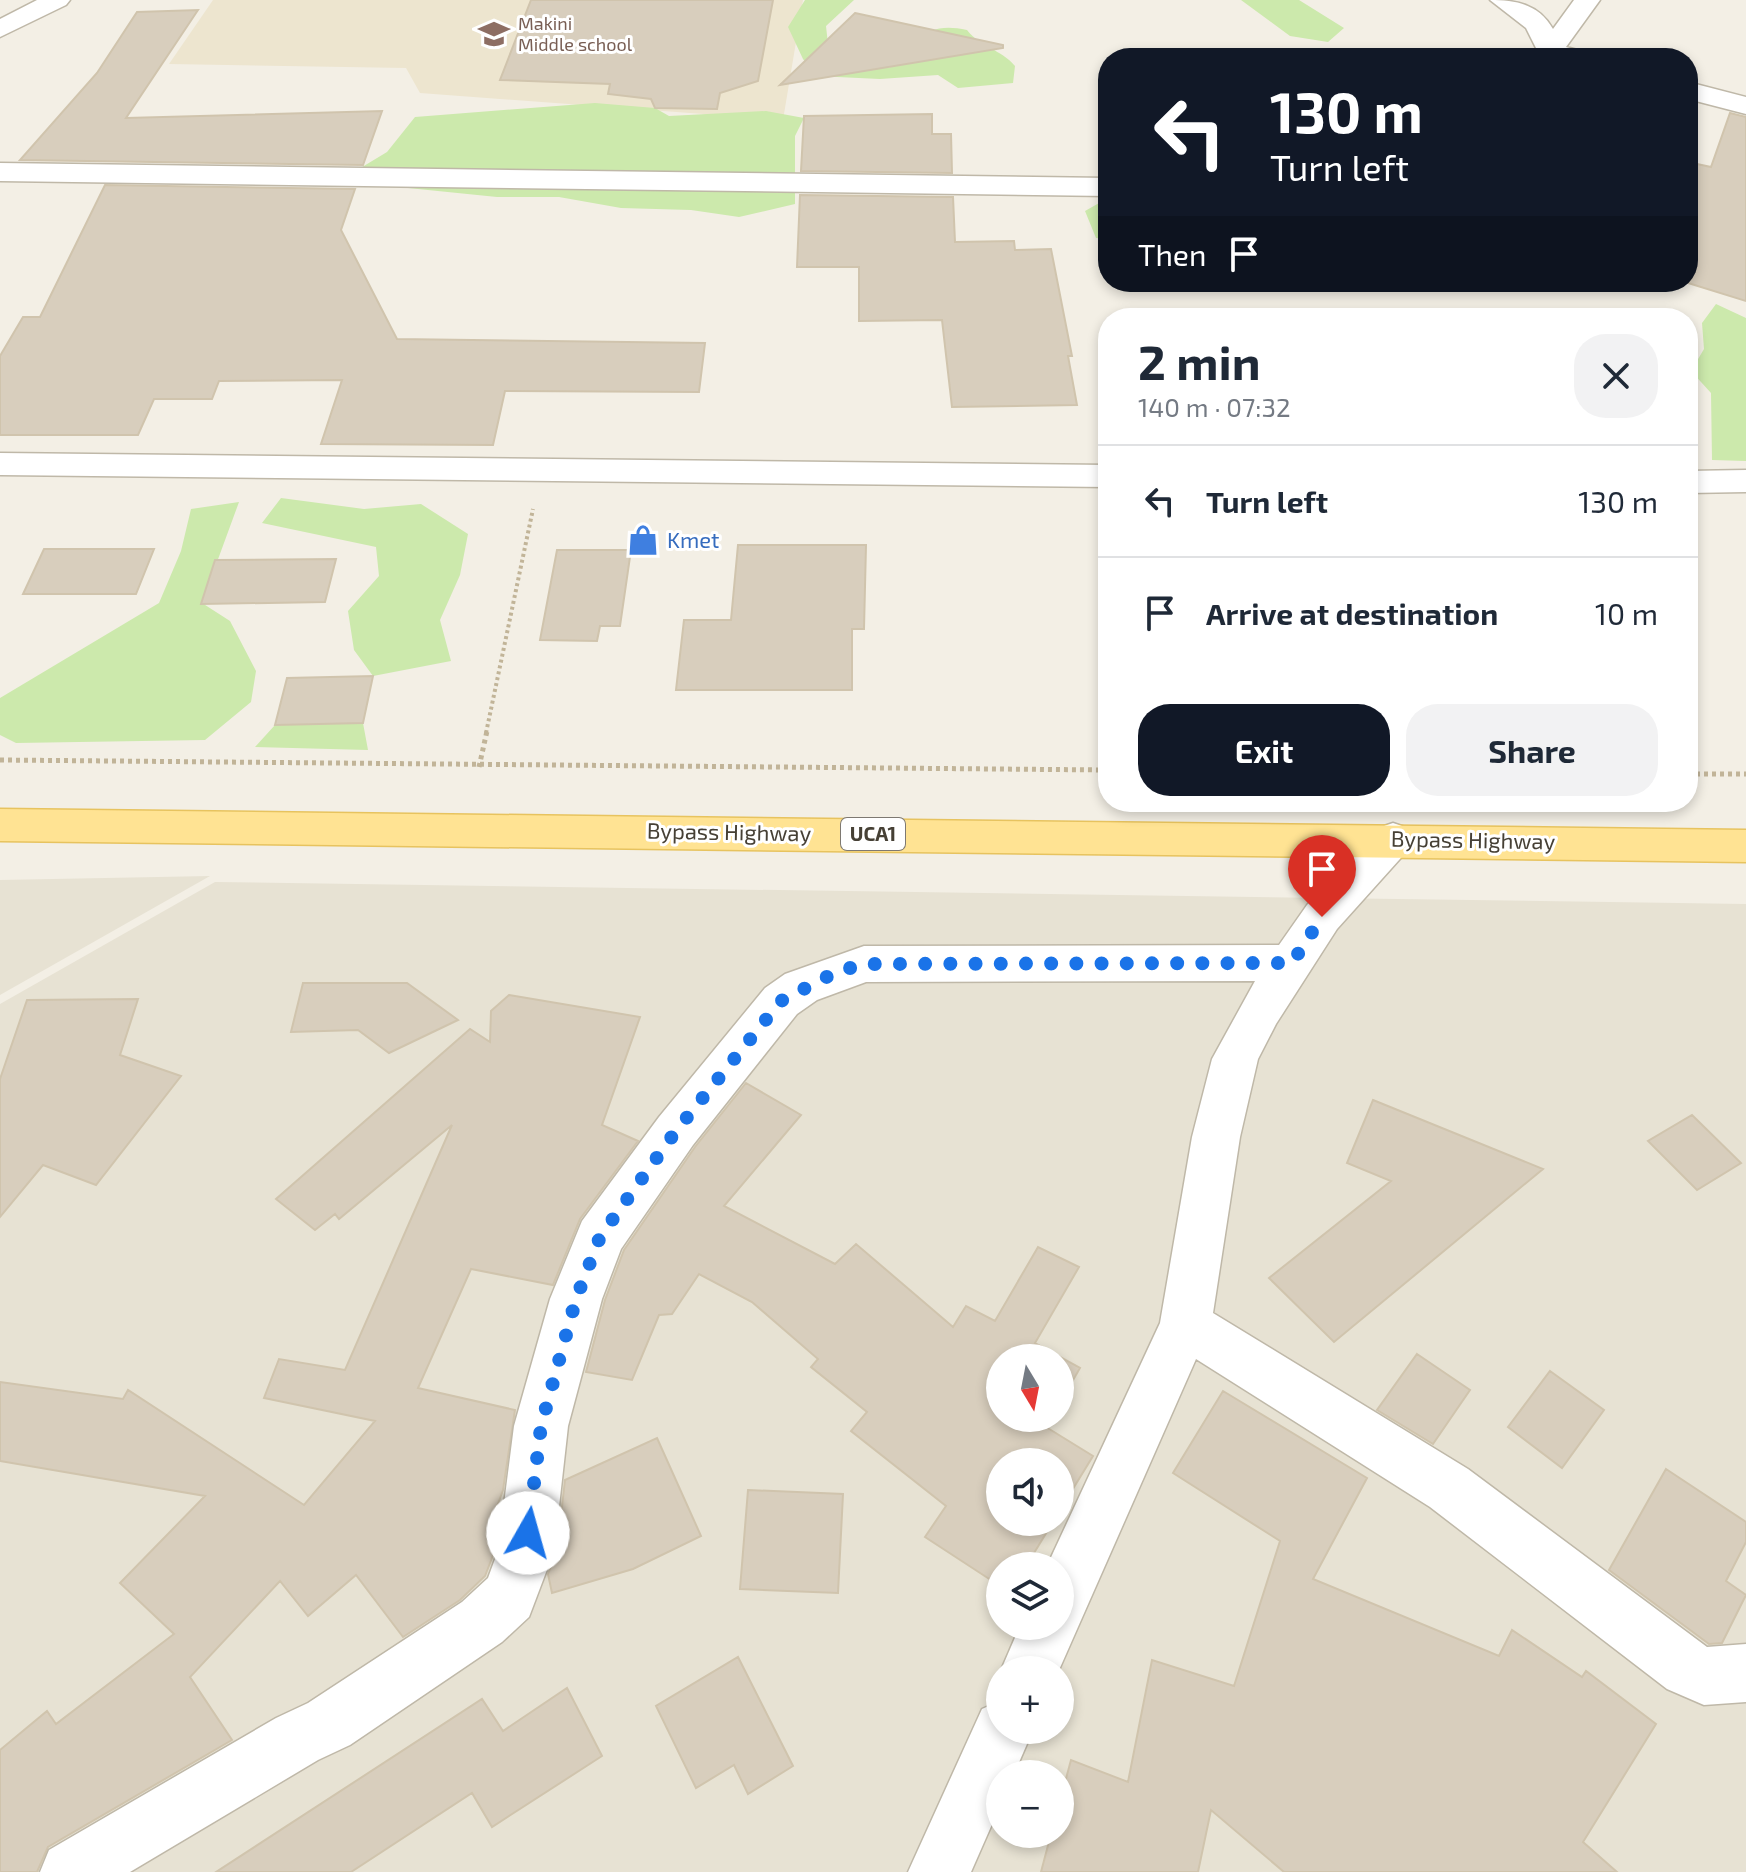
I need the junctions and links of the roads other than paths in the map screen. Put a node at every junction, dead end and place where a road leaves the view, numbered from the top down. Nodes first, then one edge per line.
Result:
1 (57, 0) edge
2 (1503, 0) edge
3 (1587, 0) edge
4 (0, 29) edge
5 (1552, 48) edge
6 (1561, 48) edge
7 (1698, 93) edge
8 (1746, 106) edge
9 (0, 172) edge
10 (1098, 187) edge
11 (0, 464) edge
12 (1098, 476) edge
13 (1746, 481) edge
14 (1698, 482) edge
15 (0, 825) edge
16 (1393, 839) junction
17 (1746, 846) edge
18 (1292, 963) junction
19 (1186, 1324) junction
20 (1074, 1571) edge
21 (1746, 1673) edge
22 (997, 1744) edge
23 (71, 1872) edge
24 (939, 1872) edge

1 - 4 street
2 - 5 street
3 - 6 street
7 - 8 street
9 - 10 street
11 - 12 street
13 - 14 street
15 - 16 main road, Bypass Highway / UCA1
16 - 17 main road, Bypass Highway / UCA1
16 - 18 street
18 - 19 street
18 - 23 street
19 - 20 street
19 - 21 street
22 - 24 street

